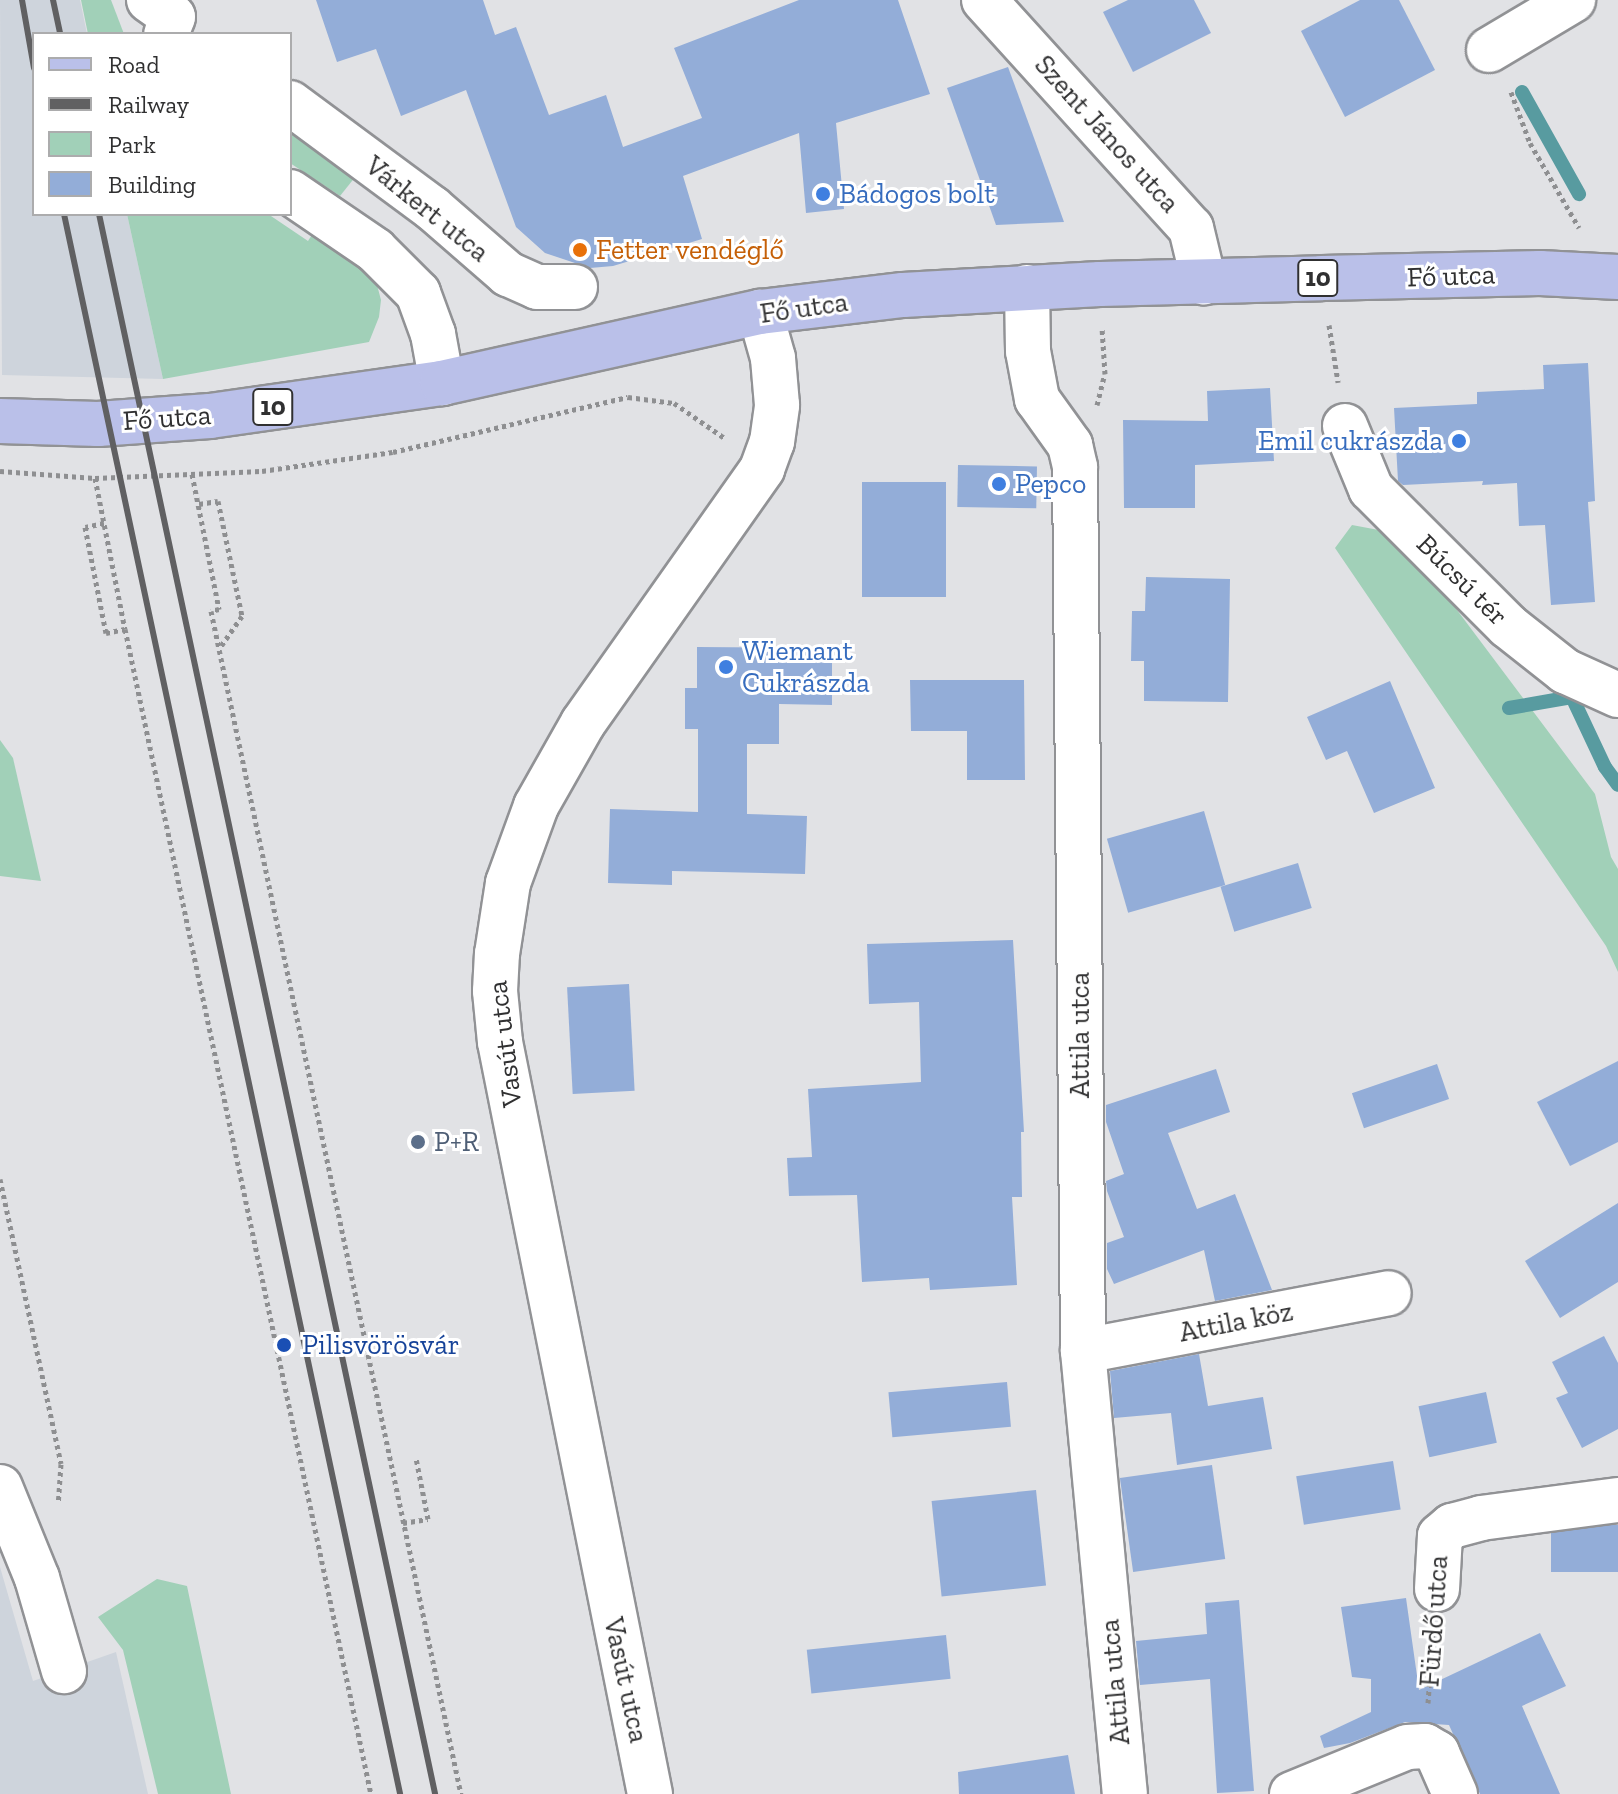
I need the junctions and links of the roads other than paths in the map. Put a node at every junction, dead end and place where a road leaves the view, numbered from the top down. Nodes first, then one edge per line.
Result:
1 (984, 0) edge
2 (1573, 0) edge
3 (1489, 50) dead end
4 (292, 104) edge
5 (292, 193) edge
6 (1614, 277) edge
7 (1204, 282) junction
8 (575, 287) dead end
9 (1027, 287) junction
10 (760, 312) junction
11 (442, 383) junction
12 (0, 421) edge
13 (1345, 426) road end
14 (1618, 695) edge
15 (1389, 1293) dead end
16 (1083, 1351) junction
17 (0, 1487) edge
18 (1618, 1500) edge
19 (1437, 1589) road end
20 (64, 1671) dead end
21 (650, 1794) edge
22 (1125, 1794) edge
23 (1292, 1794) edge
24 (1455, 1794) edge

1 - 7 street, Szent János utca
2 - 3 street
4 - 8 street, Várkert utca
5 - 11 street
6 - 7 main road, Fő utca / 10
7 - 9 main road, Fő utca / 10
9 - 10 main road, Fő utca / 10
9 - 16 street, Attila utca
10 - 11 main road, Fő utca / 10
10 - 21 street, Vasút utca
11 - 12 main road, Fő utca / 10
13 - 14 street, Búcsú tér
15 - 16 street, Attila köz
16 - 22 street, Attila utca
17 - 20 street
18 - 19 street, Fürdő utca
23 - 24 street

